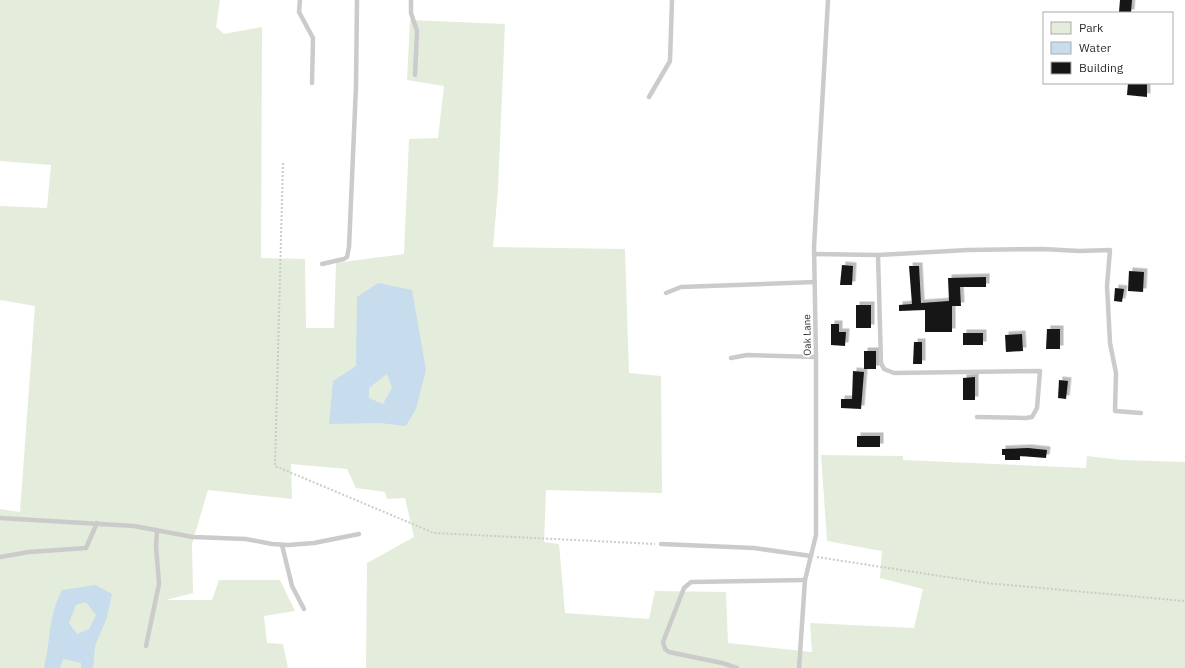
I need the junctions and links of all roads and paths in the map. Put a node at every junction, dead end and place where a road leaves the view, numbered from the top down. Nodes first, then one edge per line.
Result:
1 (300, 0) edge
2 (357, 0) edge
3 (411, 0) edge
4 (672, 0) edge
5 (828, 0) edge
6 (415, 75) dead end
7 (312, 83) dead end
8 (649, 97) dead end
9 (283, 163) dead end
10 (814, 254) junction
11 (878, 255) junction
12 (322, 264) dead end
13 (815, 282) junction
14 (666, 293) dead end
15 (816, 357) junction
16 (732, 358) dead end
17 (1141, 413) dead end
18 (977, 417) dead end
19 (0, 518) edge
20 (97, 523) junction
21 (157, 531) junction
22 (359, 534) dead end
23 (661, 544) joint
24 (282, 545) junction
25 (811, 556) junction
26 (0, 557) edge
27 (805, 580) junction
28 (1185, 601) edge
29 (304, 609) dead end
30 (146, 646) dead end
31 (737, 668) edge
32 (799, 668) edge

1 - 7 lane
2 - 12 lane
3 - 6 lane
4 - 8 lane
5 - 10 lane, Oak Lane
9 - 23 path
10 - 11 lane
10 - 13 lane, Oak Lane
11 - 17 lane
11 - 18 lane
13 - 14 lane
13 - 15 lane, Oak Lane
15 - 16 lane
15 - 25 lane, Oak Lane
19 - 20 lane
20 - 21 lane
20 - 26 lane
21 - 24 lane
21 - 30 lane
22 - 24 lane
23 - 25 lane
24 - 29 lane
25 - 27 lane, Oak Lane
25 - 28 path
27 - 31 lane
27 - 32 lane, Oak Lane

